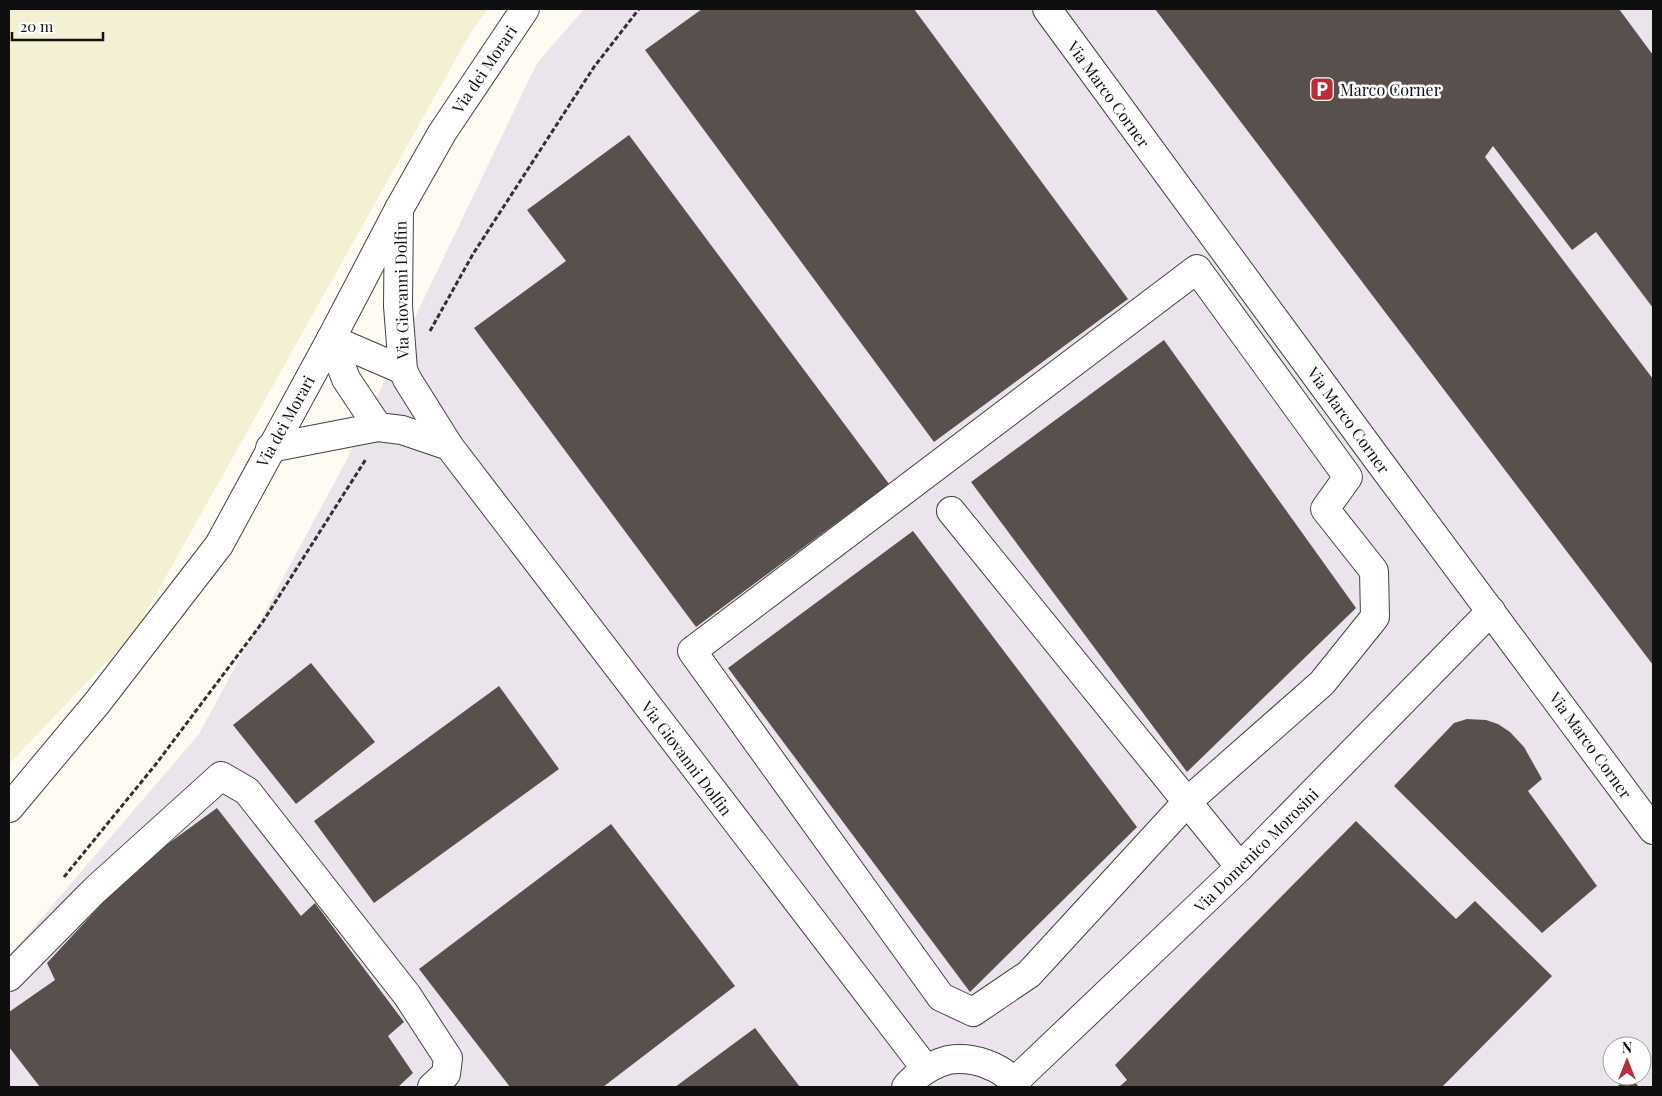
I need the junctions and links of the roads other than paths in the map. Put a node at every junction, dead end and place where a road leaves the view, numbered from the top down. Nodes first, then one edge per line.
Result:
1 (524, 9) edge
2 (1047, 9) edge
3 (399, 209) junction
4 (1284, 331) junction
5 (331, 339) junction
6 (1256, 350) junction
7 (403, 370) junction
8 (382, 428) junction
9 (449, 446) junction
10 (270, 448) junction
11 (1378, 460) junction
12 (1348, 477) junction
13 (951, 511) dead end
14 (1491, 611) junction
15 (1188, 801) junction
16 (9, 808) edge
17 (1653, 830) edge
18 (1240, 867) junction
19 (9, 977) edge
20 (926, 1069) junction
21 (1016, 1085) edge
22 (432, 1087) edge
23 (906, 1087) edge

1 - 3 street, Via dei Morari
2 - 4 street, Via Marco Corner
3 - 5 street, Via dei Morari
3 - 7 street, Via Giovanni Dolfin
4 - 6 street
4 - 11 street, Via Marco Corner
5 - 7 street, Via Giovanni Dolfin
5 - 8 street
5 - 10 street, Via dei Morari
6 - 12 street
6 - 15 street
7 - 9 street, Via Giovanni Dolfin
8 - 9 street
8 - 10 street
9 - 20 street, Via Giovanni Dolfin
10 - 16 street, Via dei Morari
11 - 12 street
11 - 14 street, Via Marco Corner
12 - 15 street
13 - 15 street
14 - 17 street, Via Marco Corner
14 - 18 street, Via Domenico Morosini
15 - 18 street
18 - 21 street, Via Domenico Morosini
19 - 22 street
20 - 21 street
20 - 23 street

